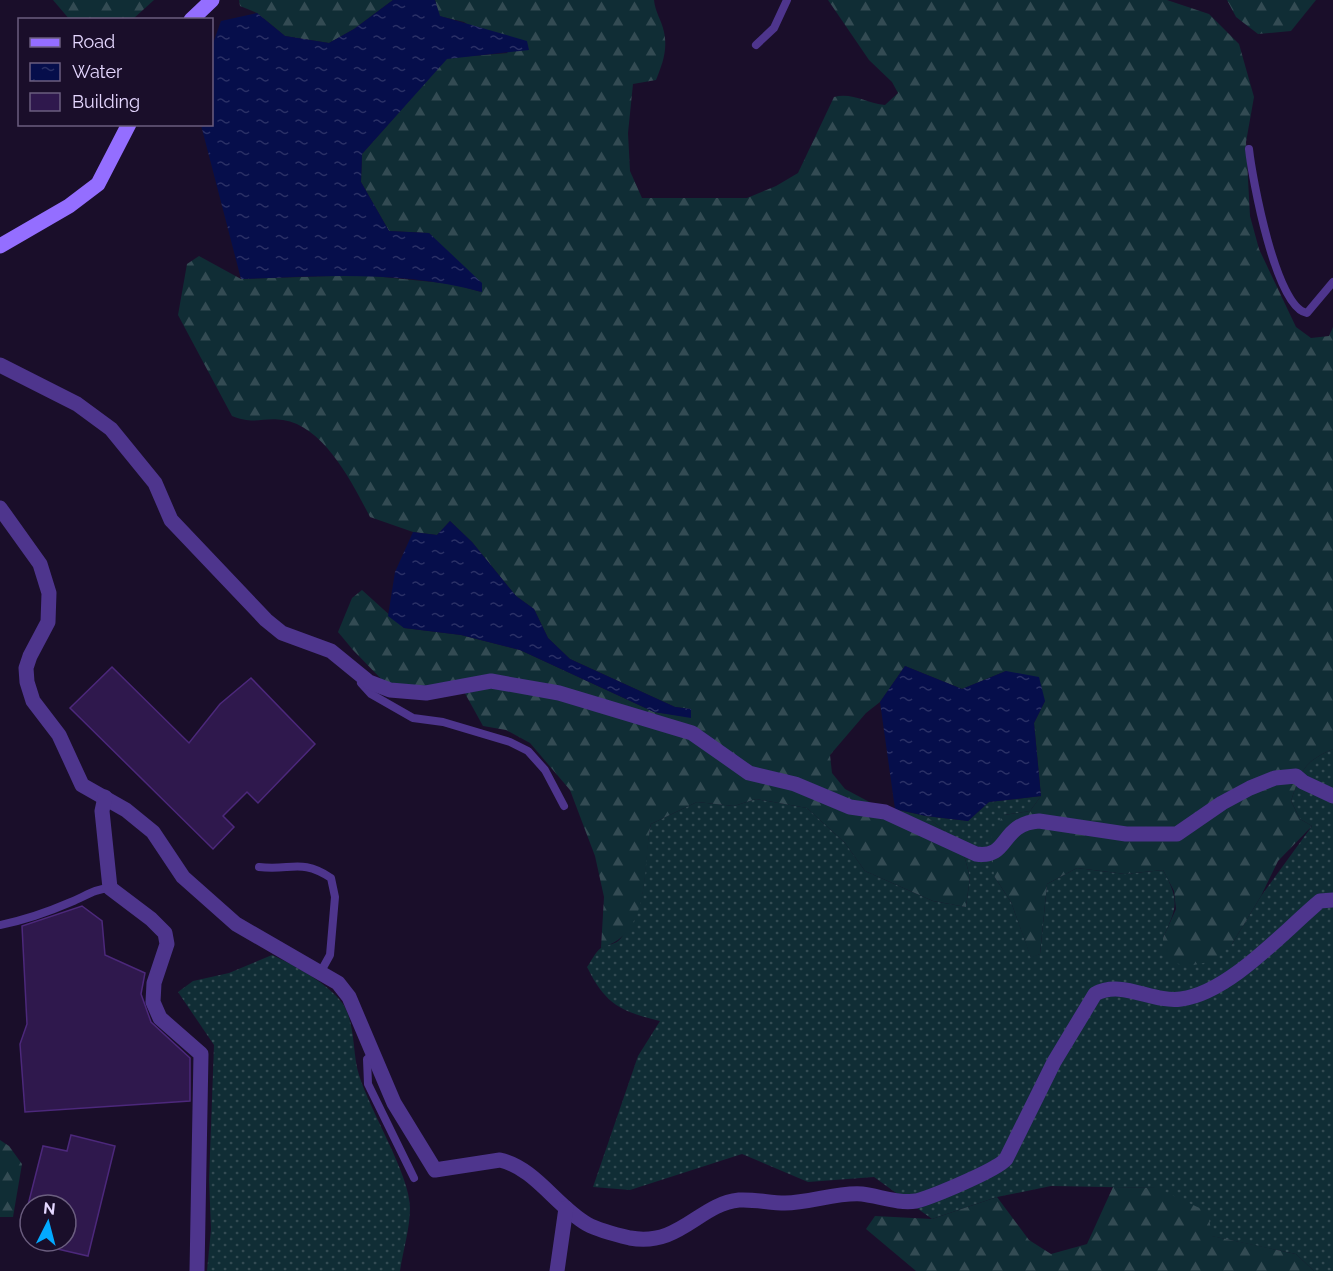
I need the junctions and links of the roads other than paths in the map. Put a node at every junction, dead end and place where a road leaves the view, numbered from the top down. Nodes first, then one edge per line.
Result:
1 (212, 0) edge
2 (788, 0) edge
3 (193, 18) edge
4 (756, 45) dead end
5 (128, 126) edge
6 (1249, 149) dead end
7 (0, 246) edge
8 (1333, 282) edge
9 (0, 364) edge
10 (0, 508) edge
11 (362, 675) junction
12 (1333, 796) edge
13 (105, 797) junction
14 (564, 806) dead end
15 (259, 867) dead end
16 (110, 888) junction
17 (1333, 900) edge
18 (0, 925) edge
19 (320, 973) junction
20 (373, 1055) junction
21 (414, 1178) dead end
22 (566, 1208) junction
23 (197, 1271) edge
24 (557, 1271) edge

1 - 3 street
2 - 4 lane
5 - 7 street
6 - 8 lane
9 - 11 street
10 - 13 street
11 - 12 street
11 - 14 lane
13 - 16 street
13 - 19 street
15 - 19 lane
16 - 18 lane
16 - 23 street
17 - 22 street
19 - 20 street
20 - 21 lane
20 - 22 street
22 - 24 street

